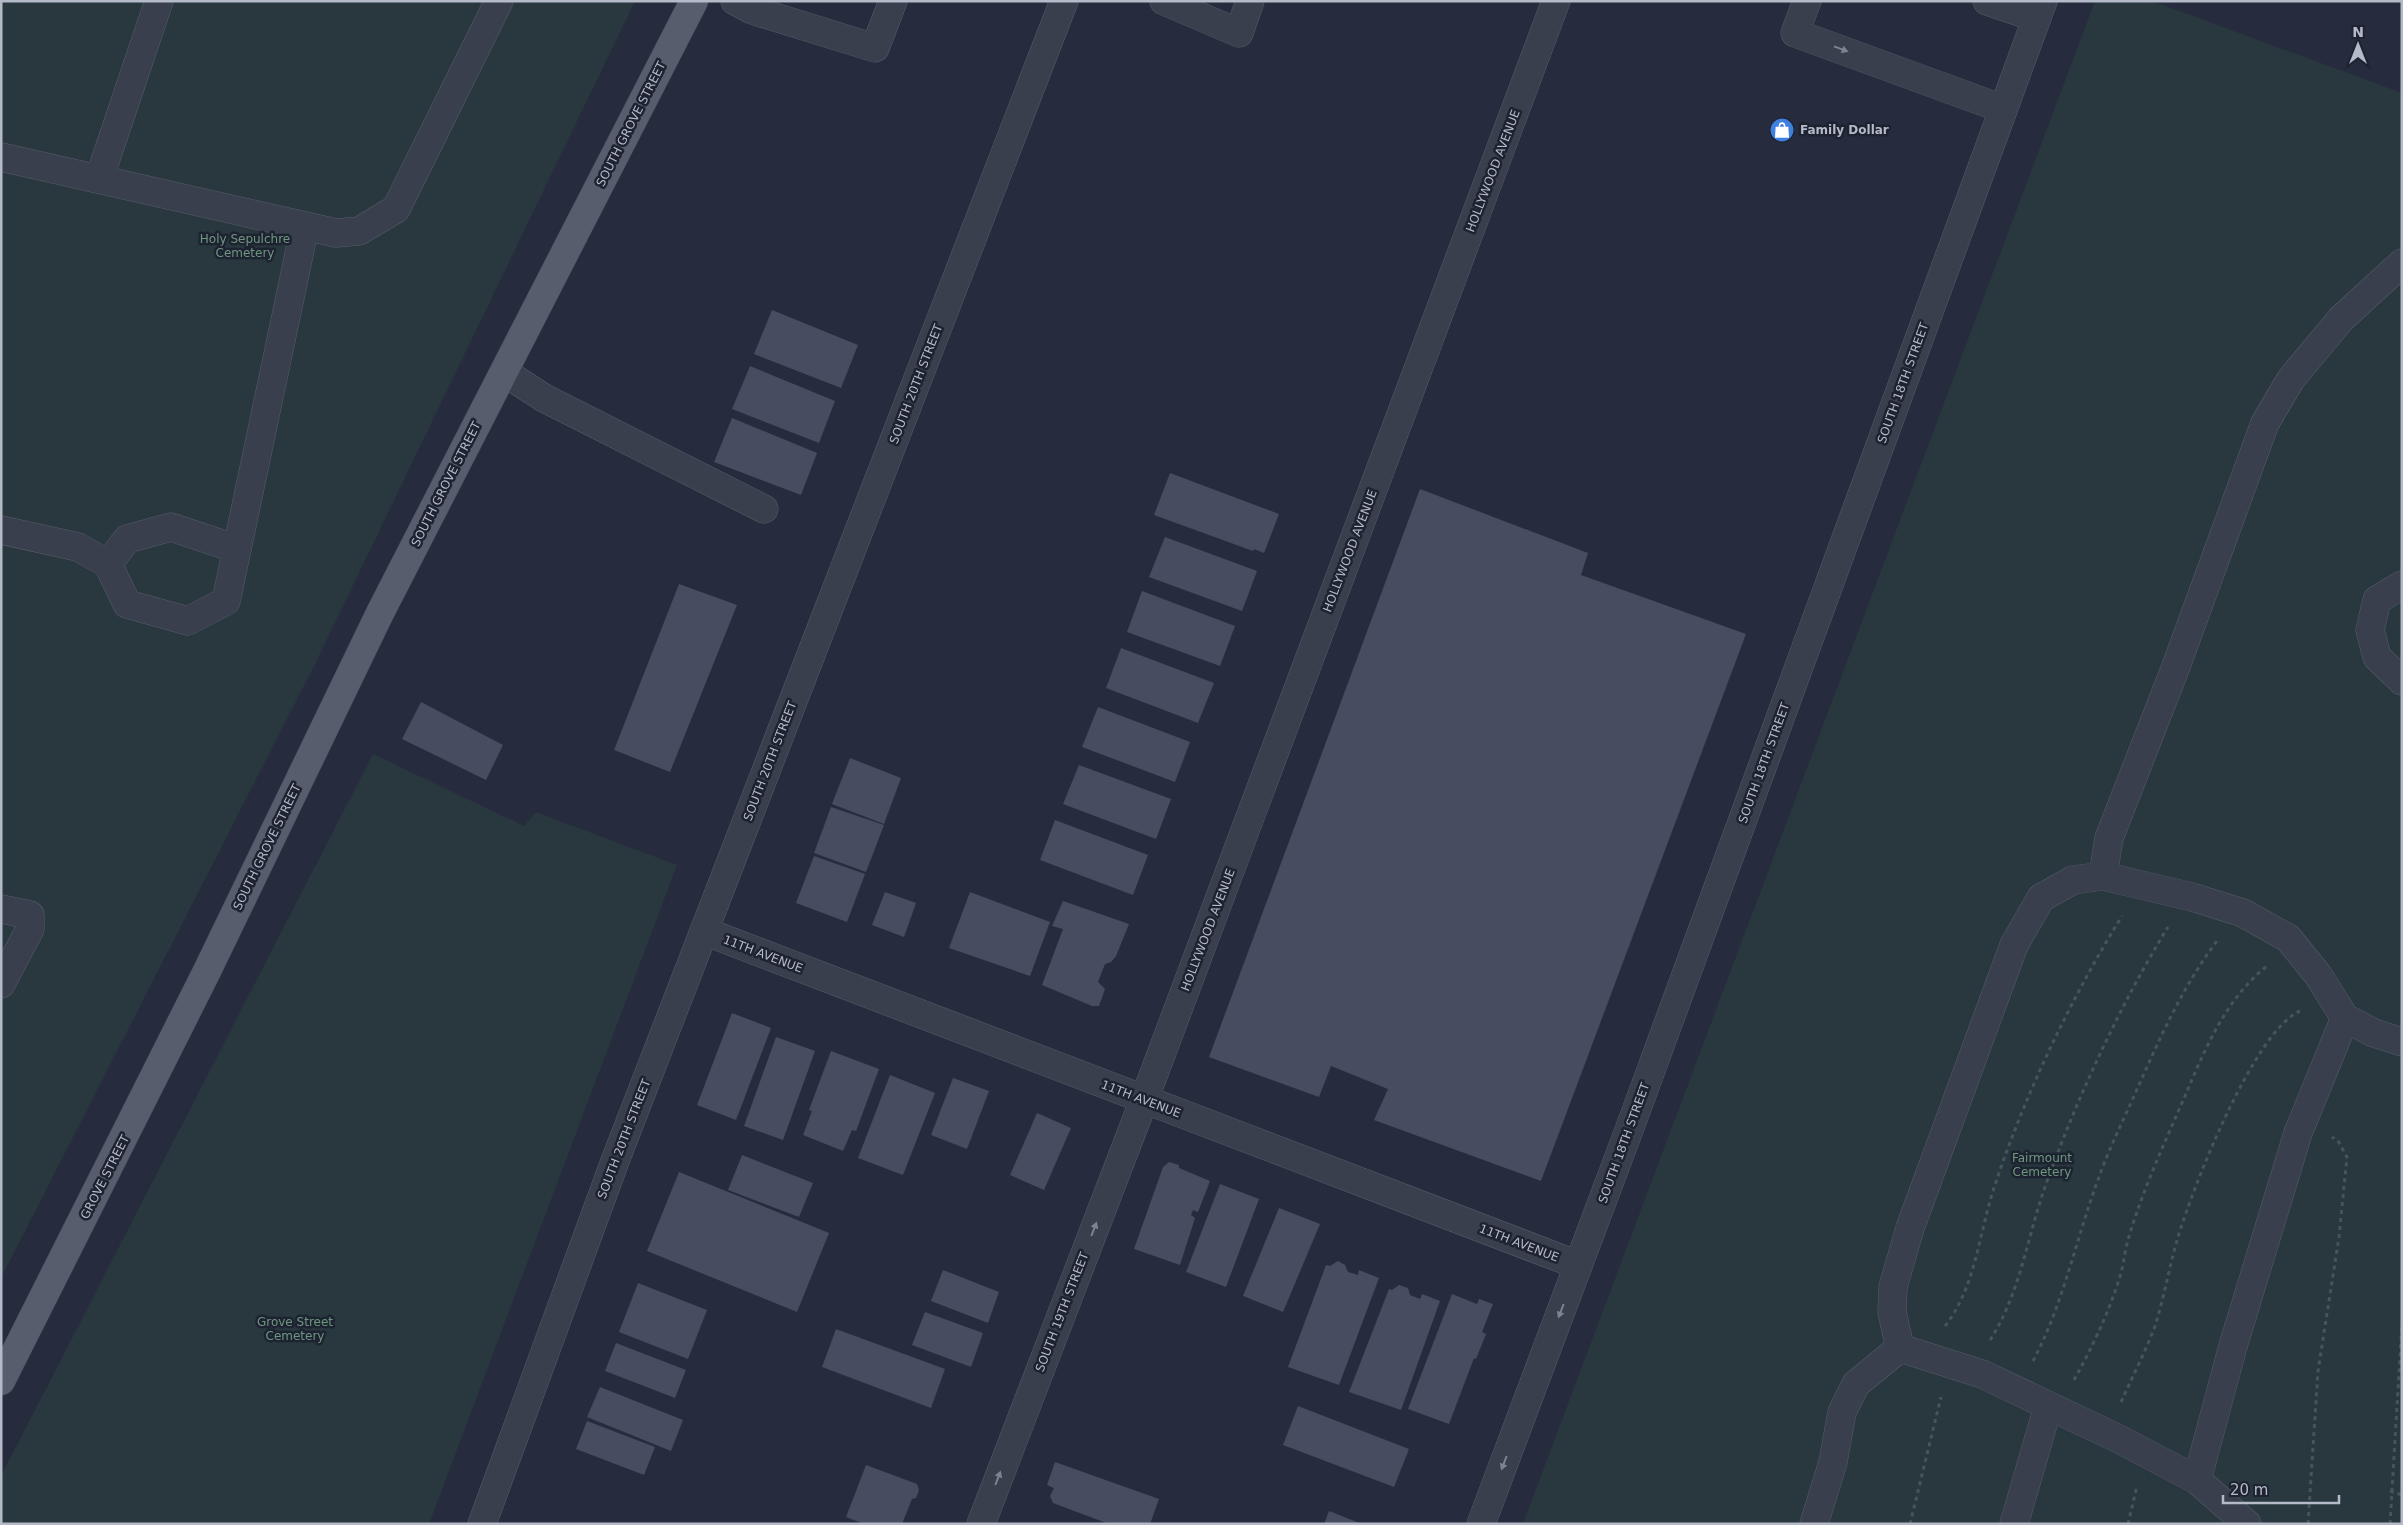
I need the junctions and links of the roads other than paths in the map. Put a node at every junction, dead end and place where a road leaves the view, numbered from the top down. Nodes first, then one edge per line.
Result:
1 (160, 1) edge
2 (498, 1) edge
3 (694, 1) edge
4 (735, 1) edge
5 (893, 1) edge
6 (1064, 1) edge
7 (1164, 1) edge
8 (1250, 1) edge
9 (1556, 1) edge
10 (1807, 1) edge
11 (1987, 1) edge
12 (2040, 10) edge
13 (2003, 109) junction
14 (1, 156) edge
15 (100, 179) junction
16 (305, 226) junction
17 (2402, 263) edge
18 (504, 372) junction
19 (764, 509) dead end
20 (1, 530) edge
21 (236, 549) junction
22 (108, 564) junction
23 (2402, 585) edge
24 (2402, 681) edge
25 (2103, 876) junction
26 (1, 909) edge
27 (704, 931) junction
28 (207, 971) joint
29 (1, 984) edge
30 (2344, 1018) junction
31 (2402, 1042) edge
32 (1144, 1100) junction
33 (1578, 1265) junction
34 (1900, 1348) junction
35 (1, 1381) edge
36 (2048, 1407) junction
37 (2197, 1480) junction
38 (482, 1524) edge
39 (981, 1524) edge
40 (1481, 1524) edge
41 (1814, 1524) edge
42 (2014, 1524) edge
43 (2247, 1524) edge

1 - 15 street
2 - 16 street
3 - 18 main road, SOUTH GROVE STREET
4 - 5 street
6 - 27 street, SOUTH 20TH STREET
7 - 8 street
9 - 32 street, HOLLYWOOD AVENUE
10 -> 13 street
11 - 12 street
12 - 13 street, SOUTH 18TH STREET
13 - 33 street, SOUTH 18TH STREET
14 - 15 street
15 - 16 street
16 - 21 street
17 - 25 street
18 - 19 street
18 - 28 main road, SOUTH GROVE STREET
20 - 22 street
21 - 22 street
21 - 22 street
23 - 24 street
25 - 30 street
25 - 34 street
26 - 29 street
27 - 32 street, 11TH AVENUE
27 - 38 street, SOUTH 20TH STREET
28 - 35 main road, GROVE STREET
30 - 31 street
30 - 37 street
32 - 33 street, 11TH AVENUE
39 -> 32 street, SOUTH 19TH STREET
33 -> 40 street, SOUTH 18TH STREET
34 - 36 street
34 - 41 street
36 - 37 street
36 - 42 street
37 - 43 street

